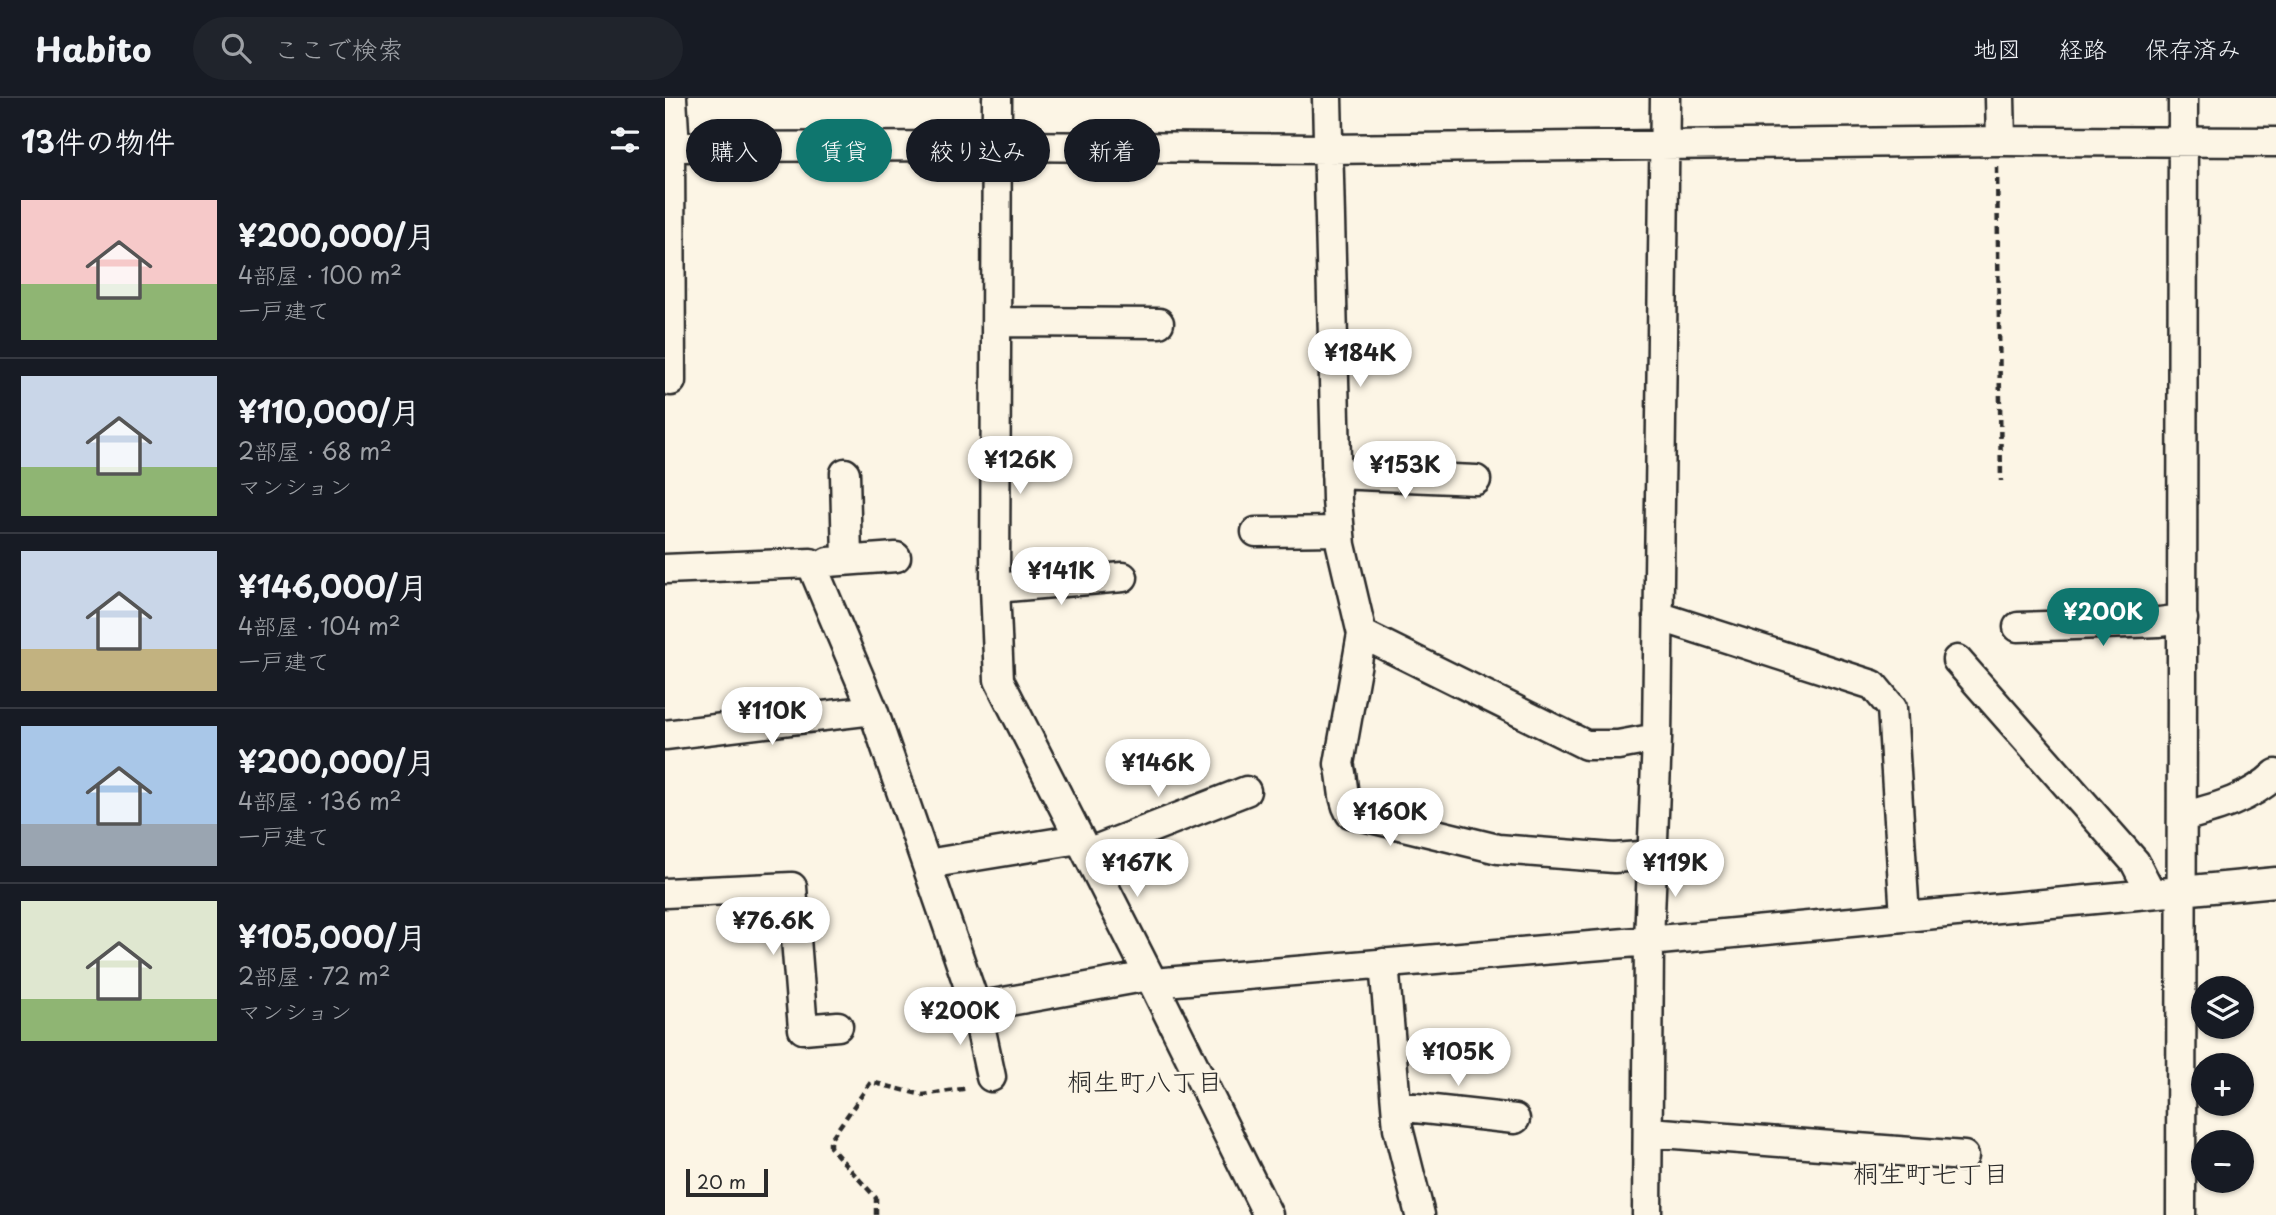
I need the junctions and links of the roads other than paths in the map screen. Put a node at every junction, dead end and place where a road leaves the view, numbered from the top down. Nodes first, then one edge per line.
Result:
1 (672, 98) edge
2 (997, 98) edge
3 (1327, 98) edge
4 (1665, 98) edge
5 (2000, 98) edge
6 (2183, 98) edge
7 (997, 119) edge
8 (2183, 141) junction
9 (1999, 142) junction
10 (2276, 142) edge
11 (1664, 145) junction
12 (1050, 146) edge
13 (906, 147) edge
14 (670, 148) edge
15 (1327, 149) junction
16 (998, 182) edge
17 (997, 322) junction
18 (1159, 323) dead end
19 (671, 381) dead end
20 (845, 473) dead end
21 (1336, 474) junction
22 (1476, 480) dead end
23 (1339, 531) junction
24 (1256, 532) dead end
25 (896, 557) dead end
26 (847, 560) junction
27 (811, 563) junction
28 (665, 569) edge
29 (1123, 577) dead end
30 (995, 588) junction
31 (1658, 616) junction
32 (2183, 619) junction
33 (2018, 627) dead end
34 (1362, 634) junction
35 (1957, 660) dead end
36 (873, 710) junction
37 (665, 735) edge
38 (1657, 738) junction
39 (2276, 774) edge
40 (1246, 791) dead end
41 (2182, 817) junction
42 (1083, 846) junction
43 (1653, 855) junction
44 (927, 864) junction
45 (2276, 882) edge
46 (2182, 890) junction
47 (665, 893) edge
48 (2151, 893) junction
49 (1905, 917) junction
50 (1649, 941) junction
51 (1384, 963) junction
52 (1151, 979) junction
53 (976, 1007) junction
54 (838, 1026) dead end
55 (991, 1077) road end
56 (1397, 1105) junction
57 (1515, 1118) dead end
58 (1649, 1132) junction
59 (1964, 1157) dead end
60 (1268, 1215) edge
61 (1420, 1215) edge
62 (1647, 1215) edge
63 (2181, 1215) edge

1 - 14 street
2 - 7 street
3 - 15 street
4 - 11 street
5 - 9 street
6 - 8 street
8 - 9 street
8 - 10 street
8 - 32 street
9 - 11 street
11 - 15 street
11 - 31 street
12 - 15 street
13 - 14 street
14 - 19 street
15 - 21 street
16 - 17 street
17 - 18 street
17 - 30 street
20 - 26 street
21 - 22 street
21 - 23 street
23 - 24 street
23 - 34 street
25 - 26 street
26 - 27 street
27 - 28 street
27 - 36 street
29 - 30 street
30 - 42 street
31 - 38 street
31 - 49 street
32 - 33 street
32 - 41 street
34 - 38 street
34 - 43 street
35 - 48 street
36 - 37 street
36 - 44 street
38 - 43 street
39 - 41 street
40 - 42 street
41 - 46 street
42 - 44 street
42 - 52 street
43 - 50 street
44 - 53 street
45 - 46 street
46 - 48 street
46 - 63 street
47 - 54 street
48 - 49 street
49 - 50 street
50 - 51 street
50 - 58 street
51 - 52 street
51 - 56 street
52 - 53 street
52 - 60 street
53 - 55 street
56 - 57 street
56 - 61 street
58 - 59 street
58 - 62 street

